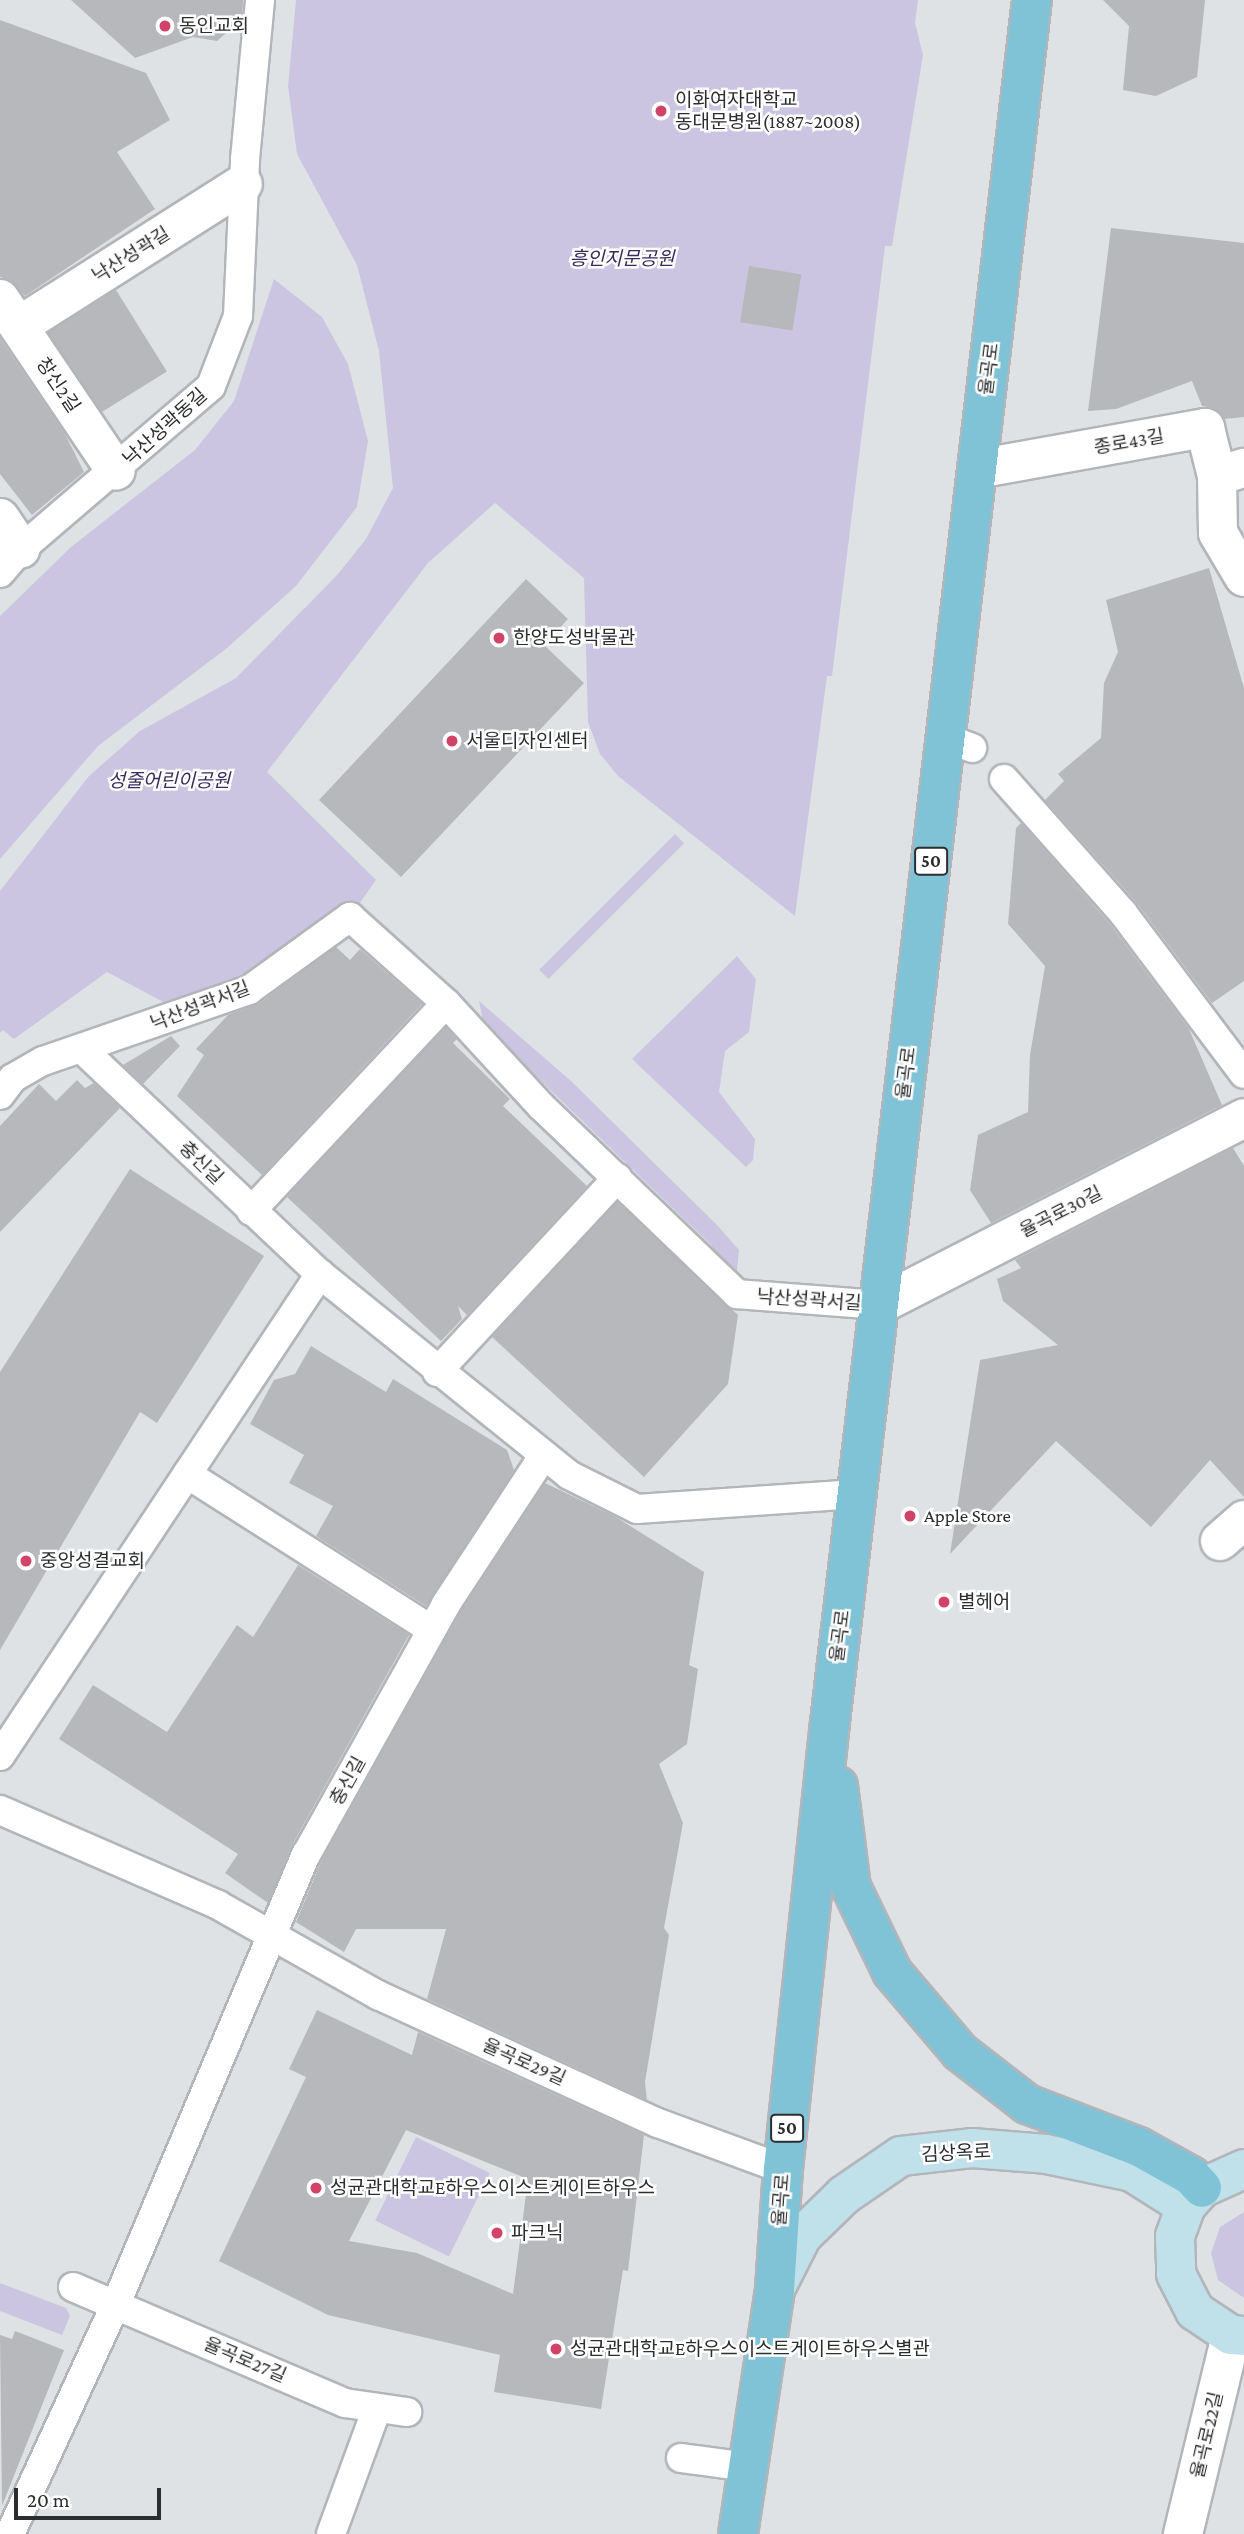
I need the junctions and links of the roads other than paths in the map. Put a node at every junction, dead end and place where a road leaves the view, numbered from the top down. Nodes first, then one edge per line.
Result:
1 (260, 0) edge
2 (1032, 0) edge
3 (243, 184) junction
4 (9, 312) edge
5 (977, 469) junction
6 (116, 471) junction
7 (1231, 472) edge
8 (0, 518) edge
9 (10, 561) edge
10 (1244, 577) edge
11 (1004, 779) dead end
12 (446, 1003) junction
13 (83, 1050) junction
14 (1244, 1073) edge
15 (0, 1094) edge
16 (1244, 1118) edge
17 (617, 1178) junction
18 (251, 1211) junction
19 (320, 1274) junction
20 (879, 1305) junction
21 (437, 1372) junction
22 (544, 1455) junction
23 (187, 1474) junction
24 (856, 1494) junction
25 (432, 1630) junction
26 (830, 1722) junction
27 (0, 1756) edge
28 (0, 1810) edge
29 (272, 1937) junction
30 (783, 2169) junction
31 (1244, 2169) edge
32 (1194, 2197) junction
33 (73, 2287) dead end
34 (775, 2289) junction
35 (116, 2304) junction
36 (1237, 2336) edge
37 (377, 2408) junction
38 (407, 2412) dead end
39 (681, 2458) dead end
40 (748, 2467) junction
41 (10, 2534) edge
42 (331, 2534) edge
43 (738, 2534) edge
44 (1183, 2534) edge

1 - 3 lane
2 - 5 main road, 율곡로 / 50
3 - 4 street, 낙산성곽길
3 - 6 lane, 낙산성곽동길
4 - 6 street, 창신2길
5 - 7 street, 종로43길
5 - 20 main road, 율곡로 / 50
6 - 9 lane, 낙산성곽동길
7 - 10 street
8 - 9 street, 낙산성곽동길
11 - 14 lane
12 - 13 lane, 낙산성곽서길
12 - 17 lane, 낙산성곽서길
12 - 18 lane
13 - 15 lane, 낙산성곽서길
13 - 18 lane, 충신길
16 - 20 street, 율곡로30길
17 - 20 lane, 낙산성곽서길
17 - 21 lane
18 - 19 lane, 충신길
19 - 21 lane, 충신길
19 - 23 lane
20 - 24 main road, 율곡로 / 50
21 - 22 lane, 충신길
22 - 24 lane, 충신길
22 - 25 lane, 충신길
23 - 25 lane
23 - 27 lane
24 - 26 main road, 율곡로 / 50
25 - 29 lane, 충신길
26 - 30 main road, 율곡로 / 50
26 - 32 main road
28 - 29 lane, 율곡로29길
29 - 30 lane, 율곡로29길
29 - 35 lane
30 - 34 main road, 율곡로 / 50
31 - 32 street
32 - 34 street, 김상옥로
32 - 36 street
33 - 35 lane, 율곡로27길
34 - 40 main road, 율곡로 / 50
35 - 37 lane, 율곡로27길
35 - 41 lane
36 - 44 street, 율곡로22길
37 - 38 lane, 율곡로27길
37 - 42 lane
39 - 40 lane
40 - 43 main road, 율곡로 / 50

